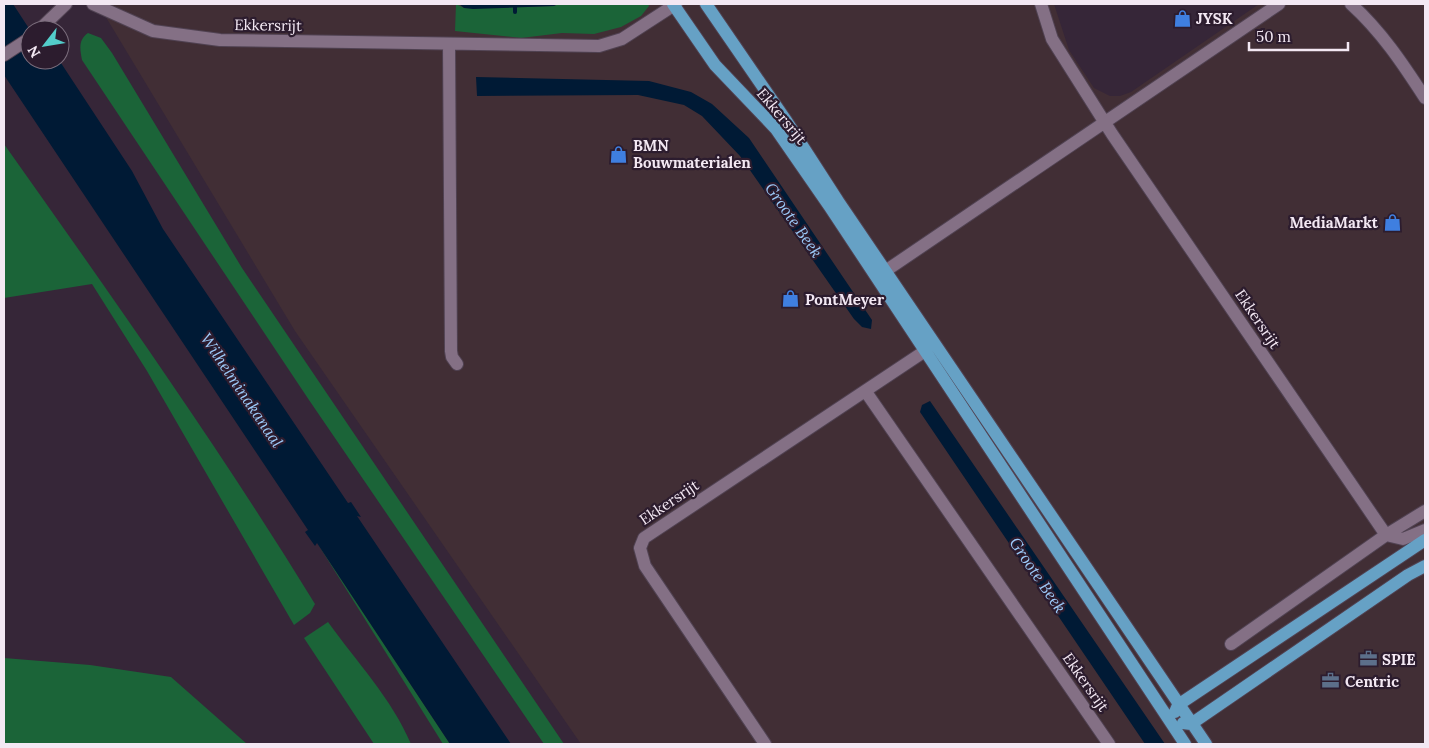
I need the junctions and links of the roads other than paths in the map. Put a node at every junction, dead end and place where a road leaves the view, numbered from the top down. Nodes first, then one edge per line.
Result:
1 (66, 4) edge
2 (93, 4) edge
3 (675, 4) edge
4 (706, 4) edge
5 (1041, 4) edge
6 (1279, 4) edge
7 (1351, 4) edge
8 (1362, 4) edge
9 (49, 20) edge
10 (1369, 20) junction
11 (20, 45) edge
12 (449, 45) junction
13 (4, 56) edge
14 (1425, 98) edge
15 (1104, 121) junction
16 (881, 274) junction
17 (931, 347) junction
18 (458, 364) dead end
19 (866, 392) junction
20 (1425, 511) edge
21 (1425, 530) edge
22 (1386, 536) junction
23 (1425, 540) edge
24 (1425, 566) edge
25 (1231, 644) dead end
26 (1178, 705) junction
27 (1171, 722) junction
28 (1191, 724) junction
29 (765, 744) edge
30 (1109, 744) edge
31 (1185, 744) edge
32 (1206, 744) edge

1 - 9 street
2 - 12 street, Ekkersrijt
3 - 12 street, Ekkersrijt
3 - 16 main road, Ekkersrijt
4 - 16 main road, Ekkersrijt
5 - 15 street, Ekkersrijt
6 - 15 street
7 - 10 street
8 - 10 street
10 - 14 street
11 - 13 street
12 - 18 street
15 - 16 street
15 - 22 street, Ekkersrijt
16 - 17 main road, Ekkersrijt
17 - 19 street, Ekkersrijt
17 - 26 main road, Ekkersrijt
17 - 27 main road, Ekkersrijt
19 - 29 street, Ekkersrijt
19 - 30 street, Ekkersrijt
20 - 22 street
21 - 22 street
22 - 25 street
23 - 26 main road
24 - 28 main road
26 - 27 main road
26 - 28 main road, Ekkersrijt
27 - 28 main road
27 - 31 main road, Ekkersrijt
28 - 32 main road, Ekkersrijt

